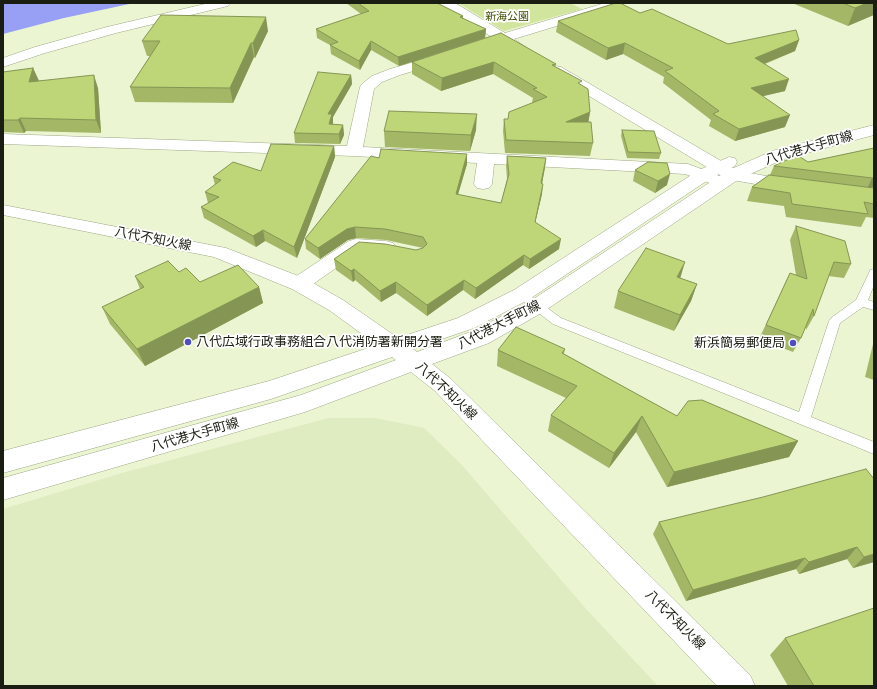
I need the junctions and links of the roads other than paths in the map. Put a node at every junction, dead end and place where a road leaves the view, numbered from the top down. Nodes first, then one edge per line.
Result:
1 (224, 3) edge
2 (446, 3) edge
3 (618, 3) edge
4 (503, 38) junction
5 (481, 45) edge
6 (453, 54) edge
7 (3, 63) edge
8 (874, 117) edge
9 (874, 130) edge
10 (3, 139) edge
11 (354, 151) junction
12 (486, 158) junction
13 (719, 174) junction
14 (483, 184) dead end
15 (806, 188) edge
16 (3, 210) edge
17 (401, 250) edge
18 (874, 273) edge
19 (300, 284) junction
20 (529, 301) junction
21 (861, 302) junction
22 (874, 306) edge
23 (396, 348) junction
24 (416, 362) junction
25 (803, 420) junction
26 (874, 448) edge
27 (3, 462) edge
28 (3, 489) edge
29 (739, 686) edge

1 - 7 street
2 - 4 street
3 - 4 street
4 - 5 street
4 - 13 street
6 - 11 street
8 - 13 street, 八代港大手町線
9 - 13 street, 八代港大手町線
10 - 11 street
11 - 12 street
12 - 13 street
12 - 14 street
13 - 15 street
13 - 20 street, 八代港大手町線
16 - 19 street, 八代不知火線
17 - 19 street
18 - 21 lane
19 - 23 street, 八代不知火線
20 - 23 street, 八代港大手町線
20 - 24 street, 八代港大手町線
20 - 25 lane
21 - 22 lane
21 - 25 lane
23 - 24 street, 八代不知火線
23 - 27 street, 八代港大手町線
24 - 28 street, 八代港大手町線
24 - 29 street, 八代不知火線
25 - 26 lane

